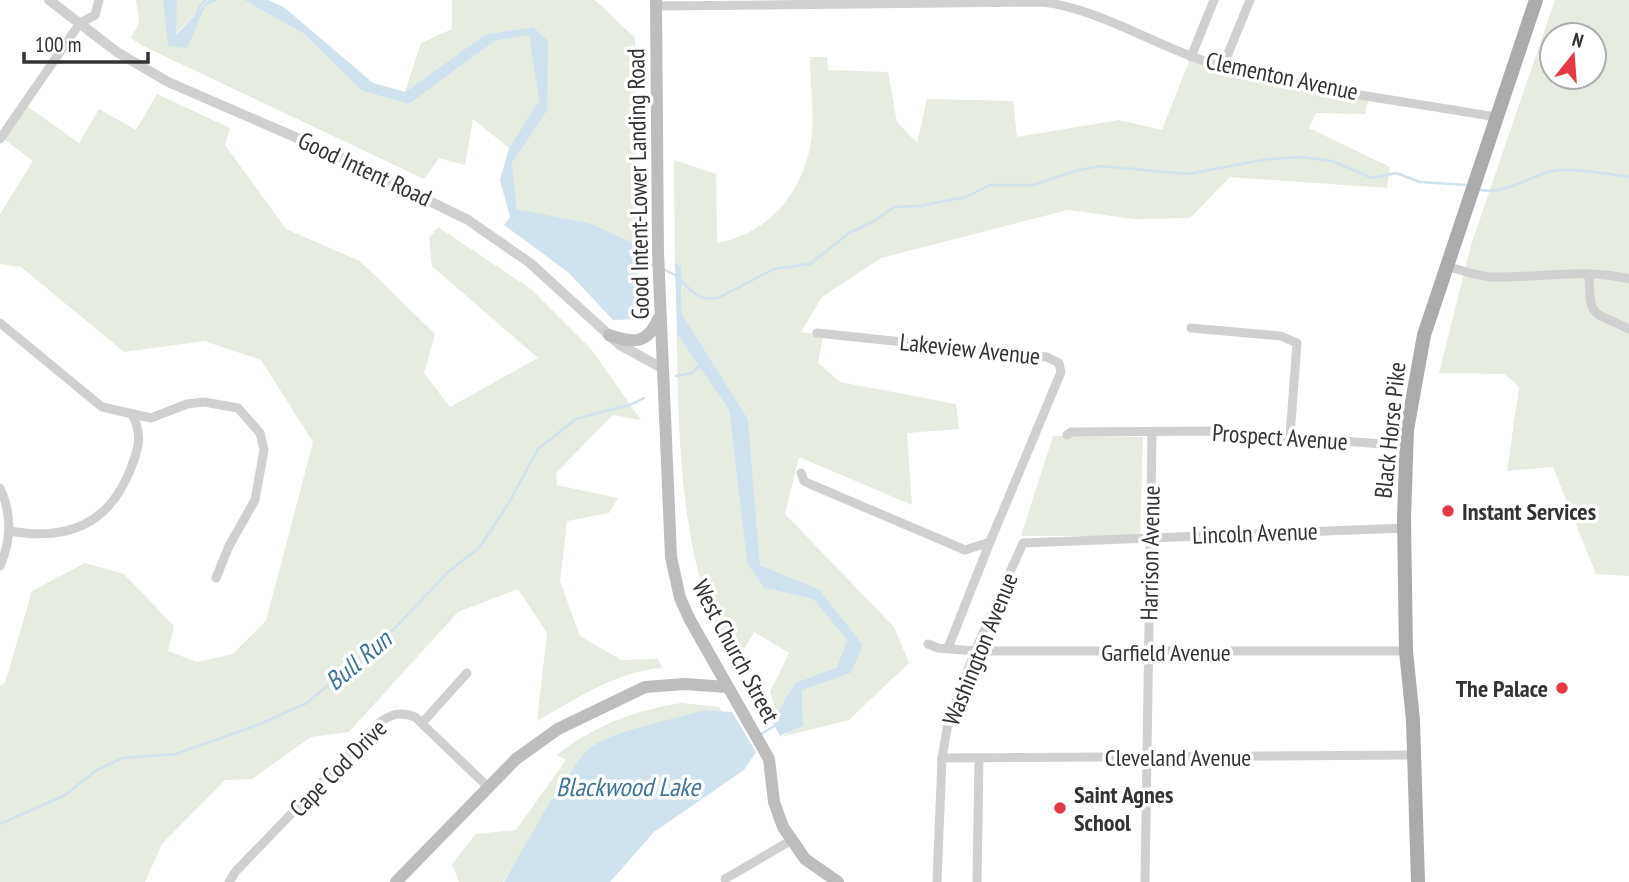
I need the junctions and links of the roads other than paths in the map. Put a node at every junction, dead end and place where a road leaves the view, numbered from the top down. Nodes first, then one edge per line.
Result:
1 (49, 0) edge
2 (99, 0) edge
3 (1214, 0) edge
4 (1250, 0) edge
5 (1536, 0) edge
6 (656, 3) edge
7 (80, 23) junction
8 (1191, 57) junction
9 (1223, 66) junction
10 (1496, 117) junction
11 (0, 139) edge
12 (1446, 266) junction
13 (1589, 274) junction
14 (1629, 279) edge
15 (660, 312) junction
16 (0, 323) edge
17 (1191, 328) dead end
18 (1629, 329) edge
19 (817, 332) dead end
20 (609, 335) junction
21 (662, 368) junction
22 (133, 416) junction
23 (1041, 421) joint
24 (1152, 433) junction
25 (1067, 435) dead end
26 (1290, 436) junction
27 (1407, 446) junction
28 (801, 472) dead end
29 (0, 488) edge
30 (1404, 528) junction
31 (9, 531) junction
32 (1151, 537) junction
33 (990, 542) junction
34 (1023, 543) joint
35 (0, 566) edge
36 (216, 579) dead end
37 (928, 644) dead end
38 (948, 648) junction
39 (975, 651) junction
40 (1406, 651) junction
41 (1149, 652) junction
42 (467, 673) dead end
43 (727, 687) junction
44 (422, 723) junction
45 (1414, 755) junction
46 (1147, 757) junction
47 (942, 758) junction
48 (979, 758) junction
49 (488, 787) junction
50 (790, 841) junction
51 (725, 880) dead end
52 (229, 882) edge
53 (396, 882) edge
54 (838, 882) edge
55 (937, 882) edge
56 (977, 882) edge
57 (1145, 882) edge
58 (1418, 882) edge

1 - 7 street, Good Intent Road
2 - 7 street
3 - 8 street
4 - 9 street
5 - 10 main road, Black Horse Pike
6 - 8 street, Clementon Avenue
6 - 15 main road, Good Intent-Lower Landing Road
7 - 11 street
7 - 20 street, Good Intent Road
8 - 9 street, Clementon Avenue
9 - 10 street, Clementon Avenue
10 - 12 main road, Black Horse Pike
12 - 13 street
12 - 27 main road, Black Horse Pike
13 - 14 street
13 - 18 street
15 - 20 main road
15 - 21 main road, Good Intent-Lower Landing Road
16 - 22 street
17 - 26 street
19 - 23 street, Lakeview Avenue
20 - 21 street, Good Intent Road
21 - 43 main road, West Church Street
22 - 31 street
22 - 36 street
23 - 33 street, Washington Avenue
24 - 25 street
24 - 26 street, Prospect Avenue
24 - 32 street, Harrison Avenue
26 - 27 street, Prospect Avenue
27 - 30 main road, Black Horse Pike
28 - 33 street, Washington Avenue
29 - 31 street
30 - 32 street, Lincoln Avenue
30 - 40 main road, Black Horse Pike
31 - 35 street
32 - 34 street, Lincoln Avenue
32 - 41 street, Harrison Avenue
33 - 38 street, Washington Avenue
34 - 39 street, Washington Avenue
37 - 38 street, Garfield Avenue
38 - 39 street, Garfield Avenue
39 - 41 street, Garfield Avenue
39 - 47 street, Washington Avenue
40 - 41 street, Garfield Avenue
40 - 45 main road, Black Horse Pike
41 - 46 street, Harrison Avenue
42 - 44 street
43 - 49 main road
43 - 50 main road, West Church Street
44 - 49 street, Cape Cod Drive
44 - 52 street, Cape Cod Drive
45 - 46 street, Cleveland Avenue
45 - 58 main road, Black Horse Pike
46 - 48 street, Cleveland Avenue
46 - 57 street, Harrison Avenue
47 - 48 street, Cleveland Avenue
47 - 55 street, Washington Avenue
48 - 56 street
49 - 53 main road
50 - 51 street
50 - 54 main road, West Church Street

